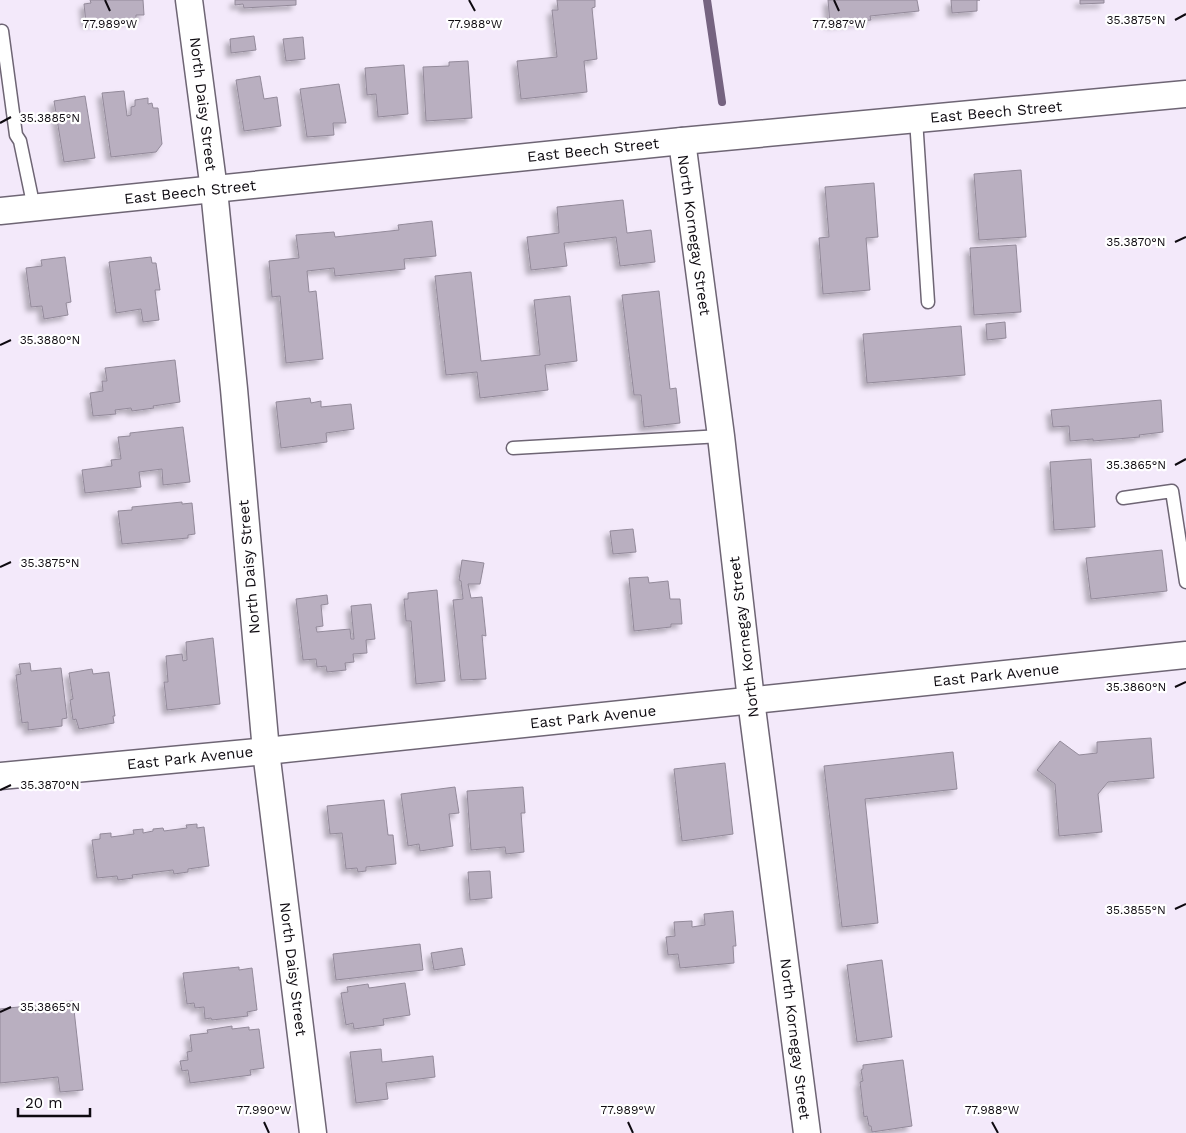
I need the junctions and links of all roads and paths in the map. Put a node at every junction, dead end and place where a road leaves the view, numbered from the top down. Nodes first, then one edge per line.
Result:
1 (190, 0) edge
2 (2, 31) dead end
3 (1186, 94) edge
4 (916, 119) junction
5 (682, 141) junction
6 (214, 190) junction
7 (34, 208) junction
8 (0, 211) edge
9 (928, 302) dead end
10 (721, 436) junction
11 (513, 448) dead end
12 (1123, 498) dead end
13 (1186, 582) edge
14 (1186, 656) edge
15 (751, 700) junction
16 (266, 751) junction
17 (0, 776) edge
18 (313, 1133) edge
19 (807, 1133) edge

1 - 6 street, North Daisy Street
2 - 7 lane
3 - 4 street, East Beech Street
4 - 5 street, East Beech Street
4 - 9 lane
5 - 6 street, East Beech Street
5 - 10 street, North Kornegay Street
6 - 7 street, East Beech Street
6 - 16 street, North Daisy Street
7 - 8 street, East Beech Street
10 - 11 lane
10 - 15 street, North Kornegay Street
12 - 13 lane
14 - 15 street, East Park Avenue
15 - 16 street, East Park Avenue
15 - 19 street, North Kornegay Street
16 - 17 street, East Park Avenue
16 - 18 street, North Daisy Street

